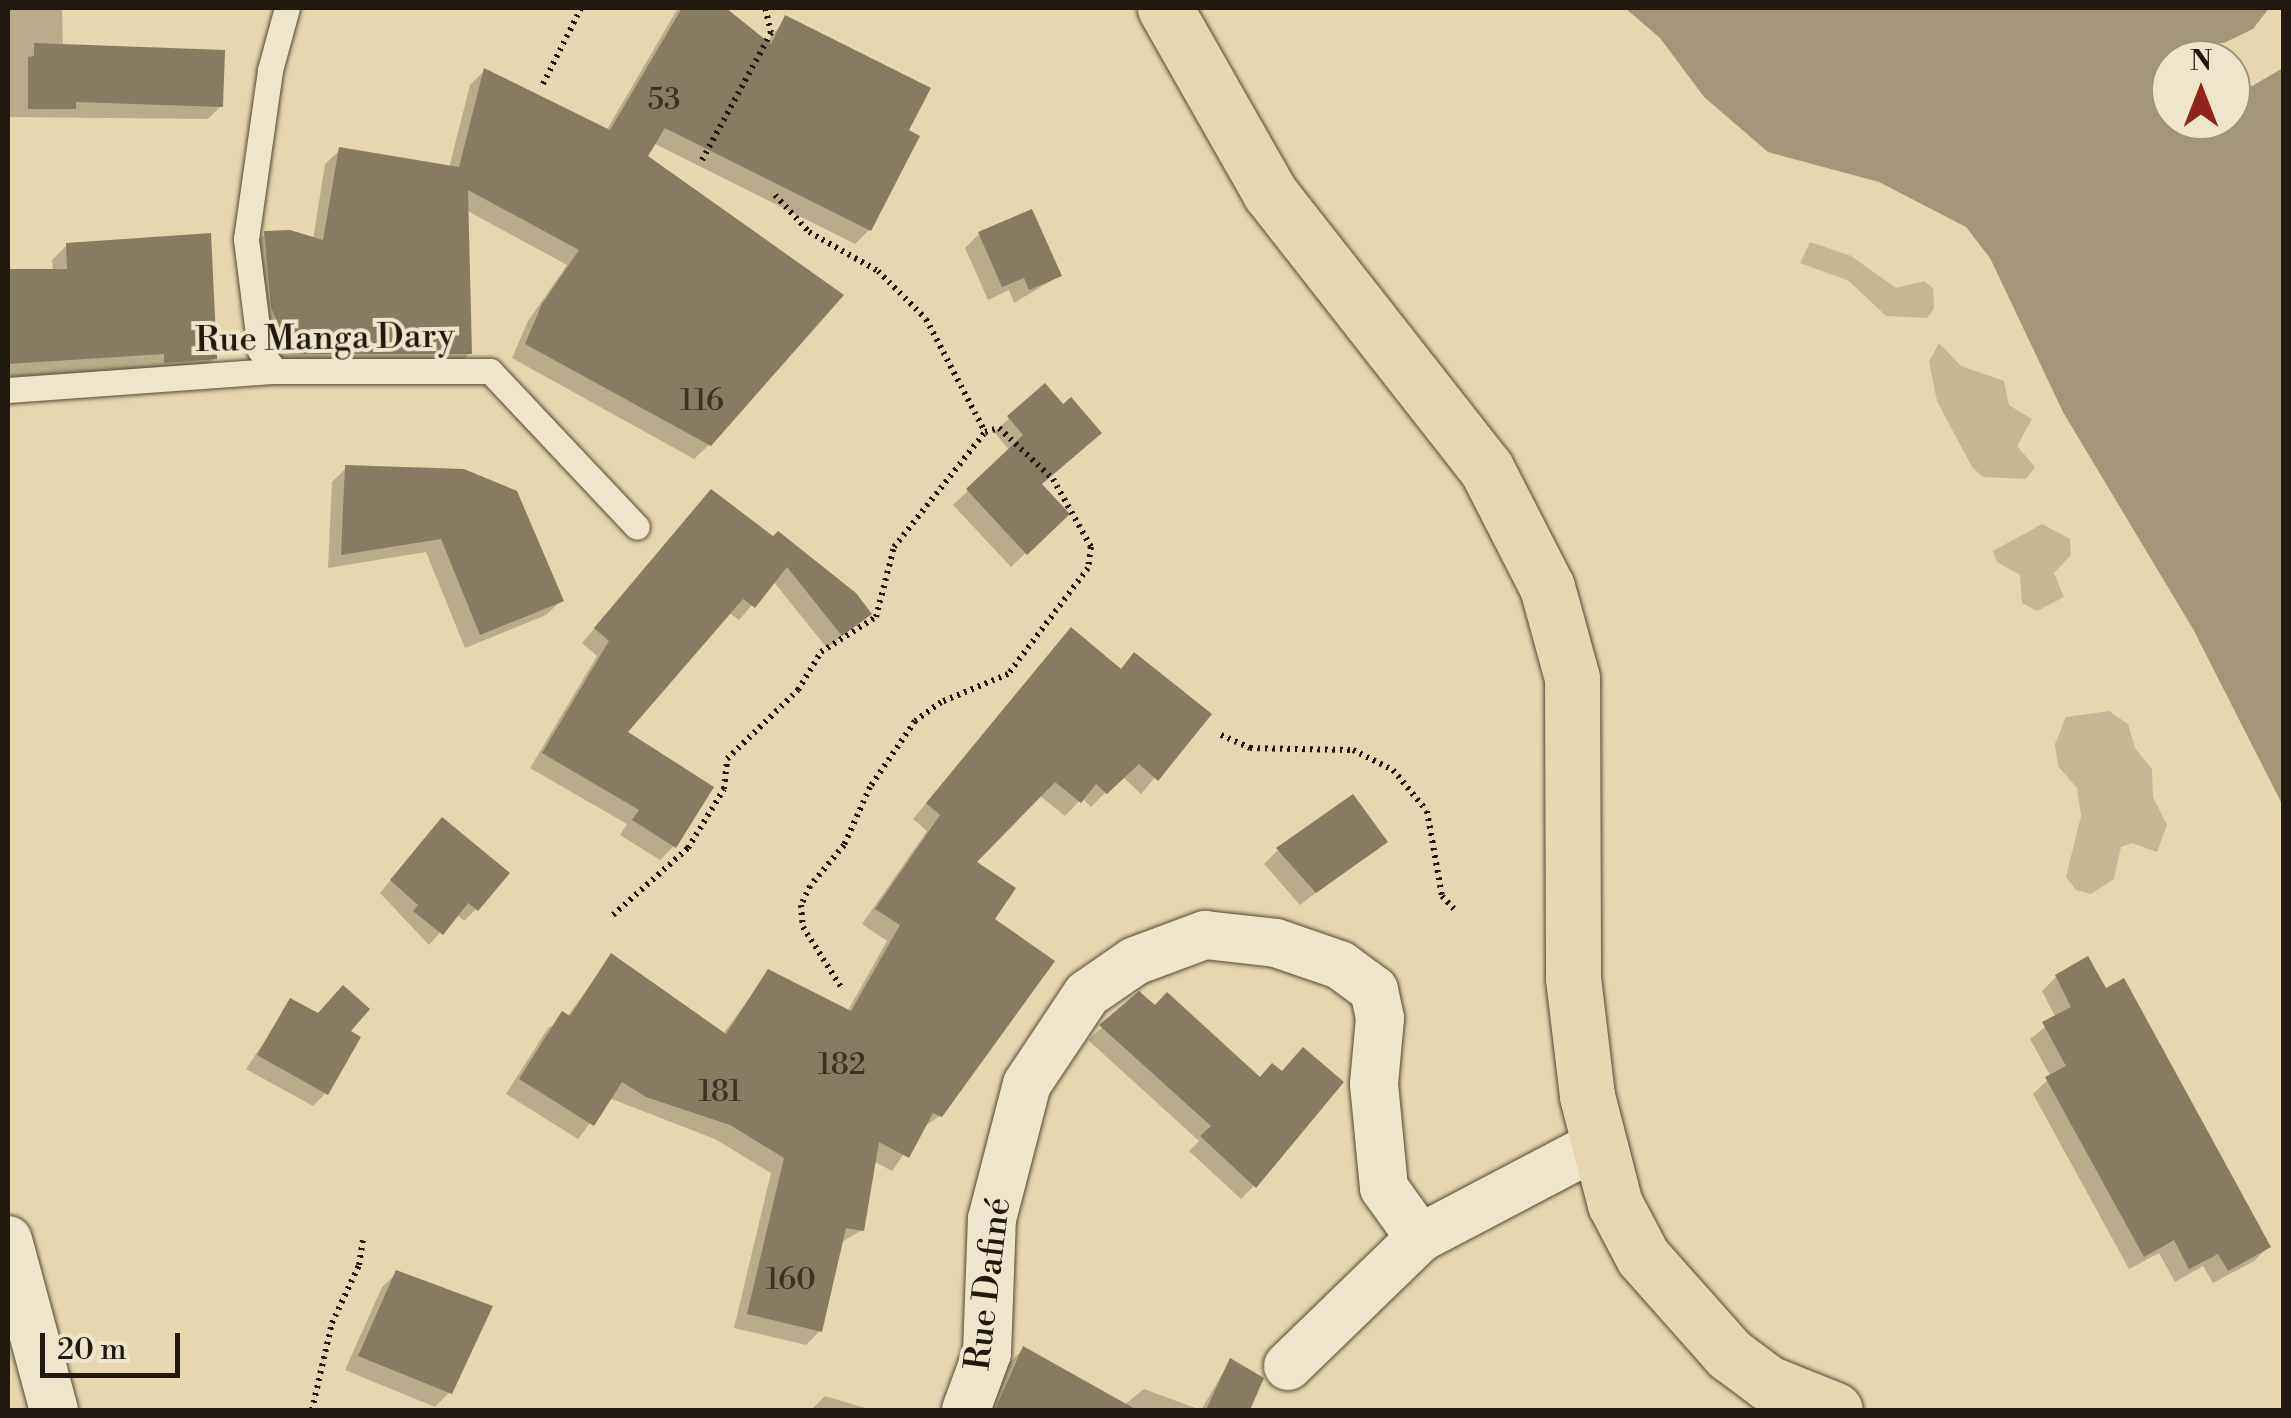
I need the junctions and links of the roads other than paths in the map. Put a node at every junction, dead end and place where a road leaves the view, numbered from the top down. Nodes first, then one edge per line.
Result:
1 (288, 8) edge
2 (1166, 8) edge
3 (275, 371) junction
4 (8, 390) edge
5 (637, 528) dead end
6 (1599, 1144) junction
7 (1420, 1238) junction
8 (8, 1240) edge
9 (1288, 1366) dead end
10 (1815, 1407) edge
11 (54, 1410) edge
12 (966, 1410) edge

1 - 3 lane
2 - 6 main road
3 - 4 lane, Rue Manga Dary
3 - 5 lane, Rue Manga Dary
6 - 7 street
6 - 10 main road
7 - 9 street
7 - 12 street, Rue Dafiné
8 - 11 street

